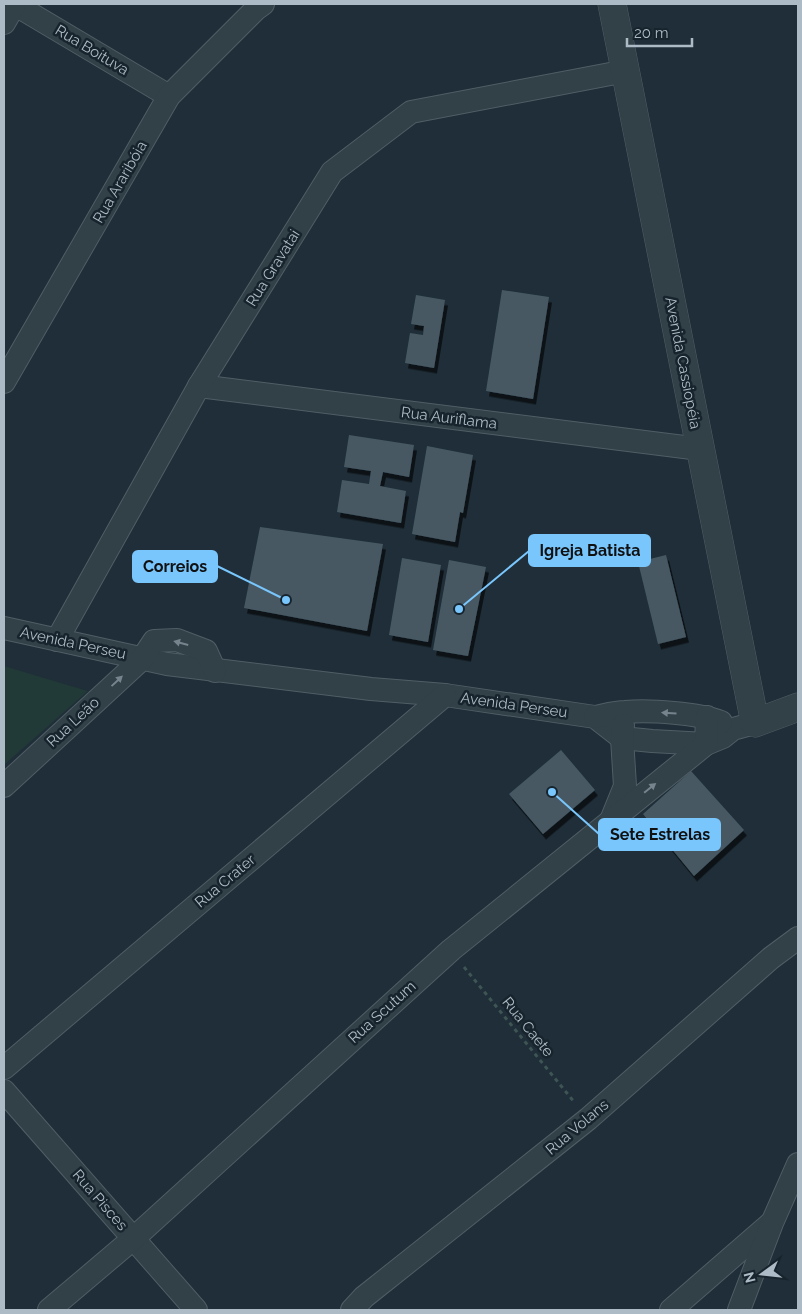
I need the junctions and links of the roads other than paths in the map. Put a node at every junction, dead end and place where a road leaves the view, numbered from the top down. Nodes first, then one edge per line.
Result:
1 (15, 4) edge
2 (263, 4) edge
3 (612, 4) edge
4 (4, 22) edge
5 (626, 71) junction
6 (169, 96) junction
7 (4, 382) edge
8 (199, 386) junction
9 (700, 450) junction
10 (4, 628) edge
11 (57, 640) junction
12 (142, 658) junction
13 (445, 696) junction
14 (798, 707) edge
15 (624, 712) junction
16 (595, 717) junction
17 (706, 717) junction
18 (744, 726) junction
19 (622, 738) junction
20 (706, 744) junction
21 (4, 786) edge
22 (612, 819) junction
23 (798, 938) edge
24 (798, 952) edge
25 (771, 958) junction
26 (4, 1068) edge
27 (4, 1091) edge
28 (796, 1173) edge
29 (772, 1222) junction
30 (134, 1238) junction
31 (48, 1310) edge
32 (196, 1310) edge
33 (352, 1310) edge
34 (672, 1310) edge
35 (738, 1310) edge

1 - 4 street
1 - 6 street, Rua Boituva
2 - 6 street, Rua Araribóia
3 - 5 street, Avenida Cassiopéia
5 - 8 street, Rua Gravatai
5 - 9 street, Avenida Cassiopéia
6 - 7 street, Rua Araribóia
8 - 9 street, Rua Auriflama
8 - 11 street, Rua Gravatai
9 - 18 street, Avenida Cassiopéia
10 - 11 street, Avenida Perseu
11 - 12 street, Avenida Perseu
12 - 13 street, Avenida Perseu
21 -> 12 street, Rua Leão
13 - 16 street, Avenida Perseu
13 - 26 street, Rua Crater
14 - 18 street
15 - 16 street
17 -> 15 street
15 - 19 street
16 - 19 street, Avenida Perseu
17 - 18 street
17 - 20 street
18 - 20 street
19 - 20 street
19 - 22 street
22 -> 20 street, Rua Scutum
22 - 30 street, Rua Scutum
23 - 25 street, Rua Volans
24 - 25 street
25 - 33 street, Rua Volans
27 - 30 street, Rua Pisces
28 - 29 street
29 - 34 street
29 - 35 street
30 - 31 street, Rua Scutum
30 - 32 street, Rua Pisces

